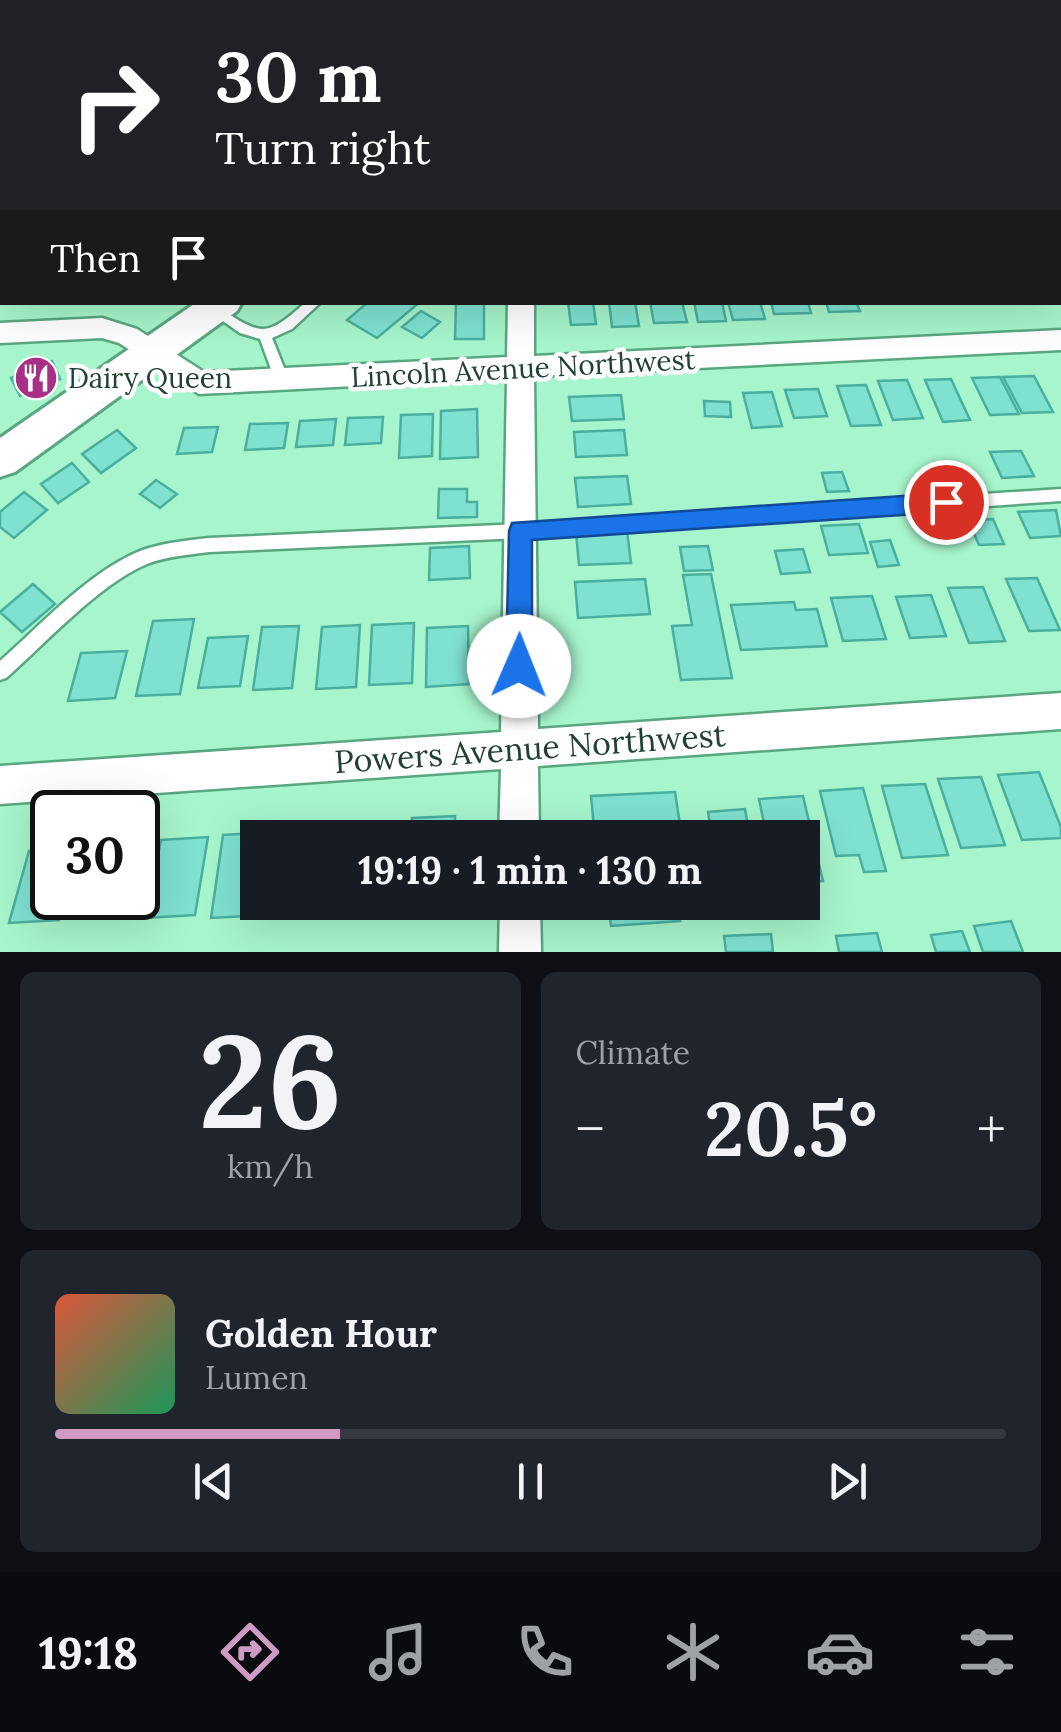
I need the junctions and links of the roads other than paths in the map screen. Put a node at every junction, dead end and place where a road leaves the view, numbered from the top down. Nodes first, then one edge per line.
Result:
1 (312, 305) edge
2 (521, 305) edge
3 (219, 306) edge
4 (0, 334) edge
5 (266, 339) junction
6 (1061, 340) edge
7 (150, 354) junction
8 (523, 369) junction
9 (282, 380) junction
10 (0, 460) edge
11 (1061, 495) edge
12 (520, 531) junction
13 (0, 672) edge
14 (1061, 711) edge
15 (518, 748) junction
16 (0, 785) edge
17 (519, 820) edge
18 (520, 920) edge
19 (520, 952) edge

1 - 5 lane
2 - 8 street
3 - 5 lane
3 - 7 main road
4 - 7 street, Lincoln Avenue Northwest
5 - 9 lane
6 - 8 street, Lincoln Avenue Northwest
7 - 9 street, Lincoln Avenue Northwest
7 - 10 main road
8 - 9 street, Lincoln Avenue Northwest
8 - 12 street
11 - 12 lane
12 - 13 lane
12 - 15 street
14 - 15 street, Powers Avenue Northwest
15 - 16 street, Powers Avenue Northwest
15 - 17 street
18 - 19 street

